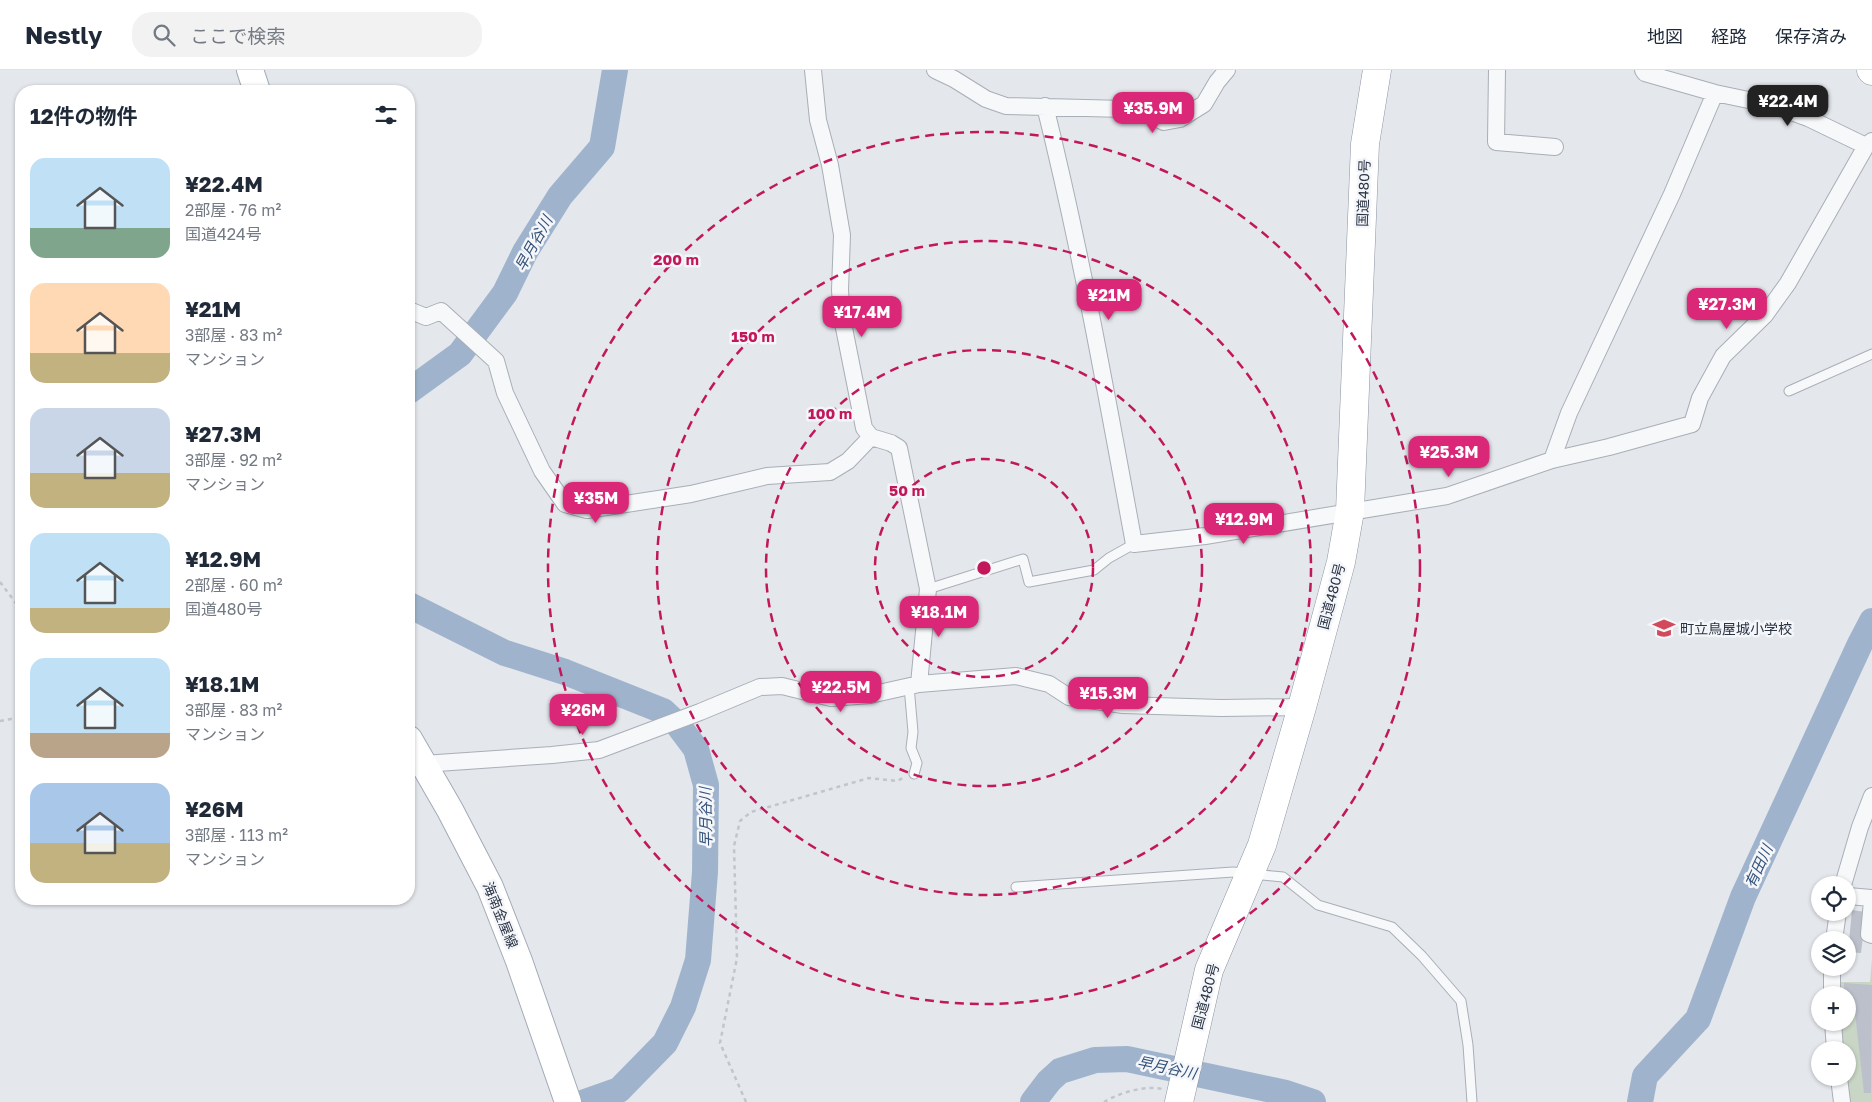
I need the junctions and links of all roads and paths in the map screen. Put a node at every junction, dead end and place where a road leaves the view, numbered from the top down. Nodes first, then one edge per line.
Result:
1 (250, 70) edge
2 (813, 70) edge
3 (935, 70) edge
4 (1227, 70) edge
5 (1377, 70) edge
6 (1497, 70) edge
7 (1643, 70) edge
8 (255, 85) edge
9 (1715, 93) junction
10 (1046, 106) junction
11 (1869, 144) edge
12 (1555, 147) dead end
13 (415, 312) edge
14 (1872, 354) edge
15 (1789, 391) dead end
16 (871, 437) junction
17 (1552, 460) junction
18 (1350, 511) junction
19 (1134, 544) junction
20 (0, 582) edge
21 (928, 589) junction
22 (15, 602) edge
23 (914, 685) junction
24 (1302, 707) junction
25 (15, 720) edge
26 (0, 721) edge
27 (416, 767) edge
28 (914, 774) joint
29 (1872, 796) edge
30 (1250, 874) junction
31 (1846, 876) edge
32 (1016, 887) dead end
33 (1856, 897) edge
34 (1872, 899) edge
35 (1872, 935) edge
36 (1840, 1086) edge
37 (1180, 1096) edge
38 (568, 1102) edge
39 (746, 1102) edge
40 (1104, 1102) edge
41 (1472, 1102) edge
42 (1842, 1102) edge

1 - 8 main road
2 - 16 street
3 - 10 street
4 - 10 street
5 - 18 highway, 国道480号
6 - 12 street
7 - 9 street
9 - 11 street
9 - 17 street
10 - 19 street
11 - 17 street
13 - 16 street
14 - 15 lane
16 - 21 street
17 - 18 street
18 - 19 street
18 - 24 highway, 国道480号
19 - 21 lane
20 - 22 path
21 - 23 street
23 - 24 street
23 - 27 street
23 - 28 lane
24 - 30 highway, 国道480号
25 - 26 path
27 - 38 main road, 海南金屋線
28 - 39 path
29 - 31 street
30 - 32 lane
30 - 37 highway, 国道480号
30 - 41 lane
33 - 34 street
34 - 35 street
36 - 42 street
37 - 40 path

